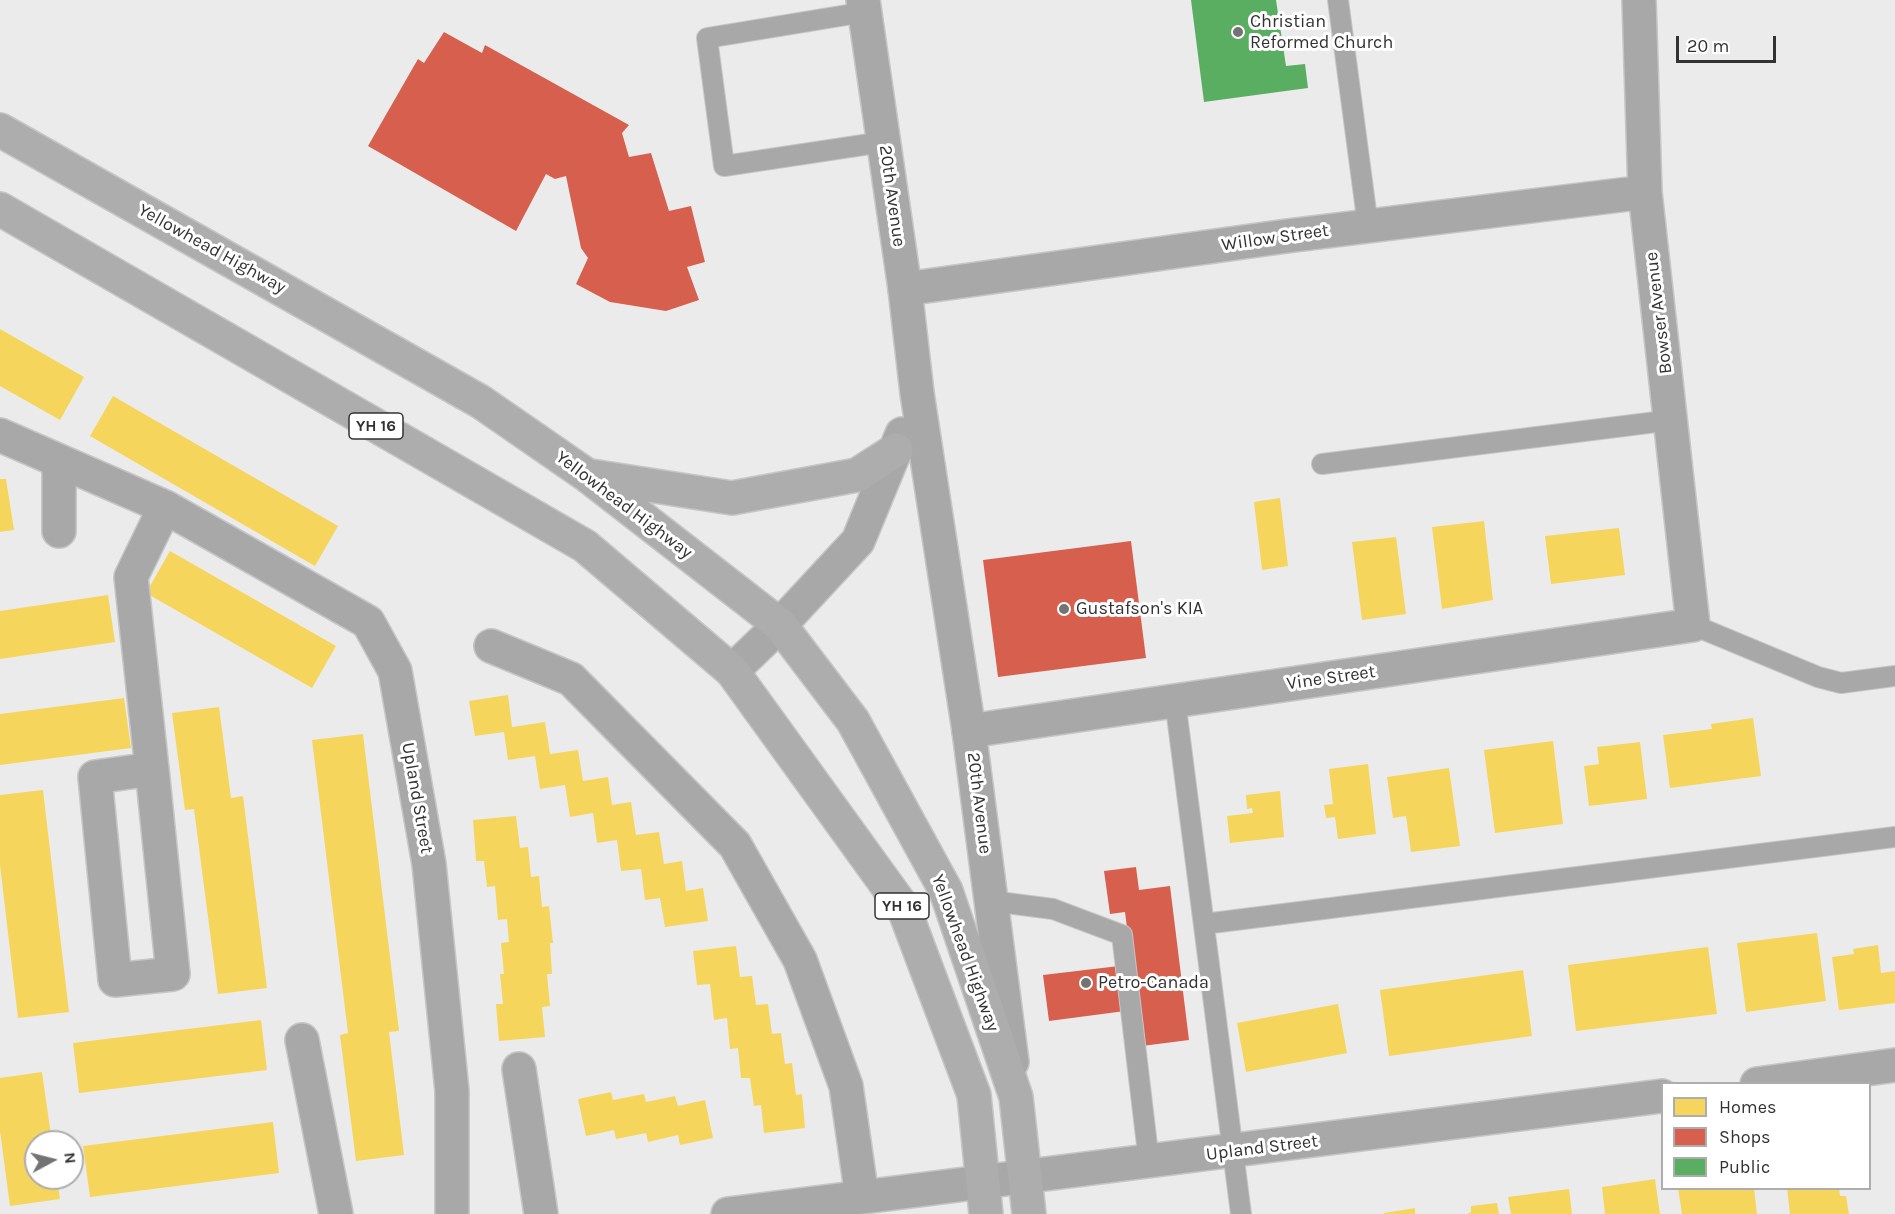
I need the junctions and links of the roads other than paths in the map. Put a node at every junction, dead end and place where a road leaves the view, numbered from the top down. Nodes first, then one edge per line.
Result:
1 (1338, 0) edge
2 (1639, 0) edge
3 (864, 6) edge
4 (0, 130) edge
5 (884, 142) junction
6 (1645, 192) junction
7 (0, 209) edge
8 (1368, 226) junction
9 (905, 289) junction
10 (917, 393) junction
11 (1672, 420) junction
12 (0, 435) edge
13 (896, 450) junction
14 (59, 461) junction
15 (1322, 464) dead end
16 (588, 476) junction
17 (165, 507) junction
18 (59, 531) dead end
19 (780, 626) junction
20 (1693, 626) junction
21 (491, 646) dead end
22 (732, 671) junction
23 (1895, 676) edge
24 (1175, 700) junction
25 (969, 731) junction
26 (152, 770) junction
27 (1895, 837) edge
28 (991, 901) junction
29 (1203, 924) junction
30 (302, 1041) dead end
31 (1895, 1065) edge
32 (519, 1069) dead end
33 (1764, 1082) edge
34 (1661, 1096) edge
35 (1017, 1097) junction
36 (1233, 1152) junction
37 (1149, 1162) junction
38 (1025, 1178) junction
39 (862, 1197) junction
40 (984, 1198) edge
41 (336, 1214) edge
42 (452, 1214) edge
43 (541, 1214) edge
44 (728, 1214) edge
45 (1029, 1214) edge
46 (1241, 1214) edge

1 - 8 lane
2 - 6 street, Bowser Avenue
3 - 5 street, 20th Avenue
3 - 5 lane
4 - 16 highway, Yellowhead Highway / YH 16
5 - 9 street, 20th Avenue
6 - 8 street, Willow Street
6 - 11 street, Bowser Avenue
7 - 22 highway, YH 16
8 - 9 street, Willow Street
9 - 10 street, 20th Avenue
10 - 13 street, 20th Avenue
10 - 25 street, 20th Avenue
11 - 15 lane
11 - 20 street, Bowser Avenue
12 - 14 street, Upland Street
13 - 16 highway
13 - 19 street, 20th Avenue
14 - 17 street, Upland Street
14 - 18 street
16 - 19 highway, Yellowhead Highway / YH 16
17 - 26 street
17 - 42 street, Upland Street
19 - 22 street, 20th Avenue
19 - 35 highway, Yellowhead Highway / YH 16
20 - 23 lane
20 - 24 street, Vine Street
21 - 39 street
22 - 40 highway, YH 16
24 - 25 street, Vine Street
24 - 29 lane
25 - 28 street, 20th Avenue
26 - 26 street
27 - 29 lane
28 - 35 street, 20th Avenue
28 - 37 lane
29 - 36 lane
30 - 41 street
31 - 33 street
32 - 43 street
34 - 36 street, Upland Street
35 - 38 highway, 20th Avenue / YH 16
36 - 37 street, Upland Street
36 - 46 lane
37 - 38 street, Upland Street
38 - 40 street, Upland Street
38 - 45 highway, 20th Avenue / YH 16
39 - 40 street, Upland Street
39 - 44 street, Upland Street

